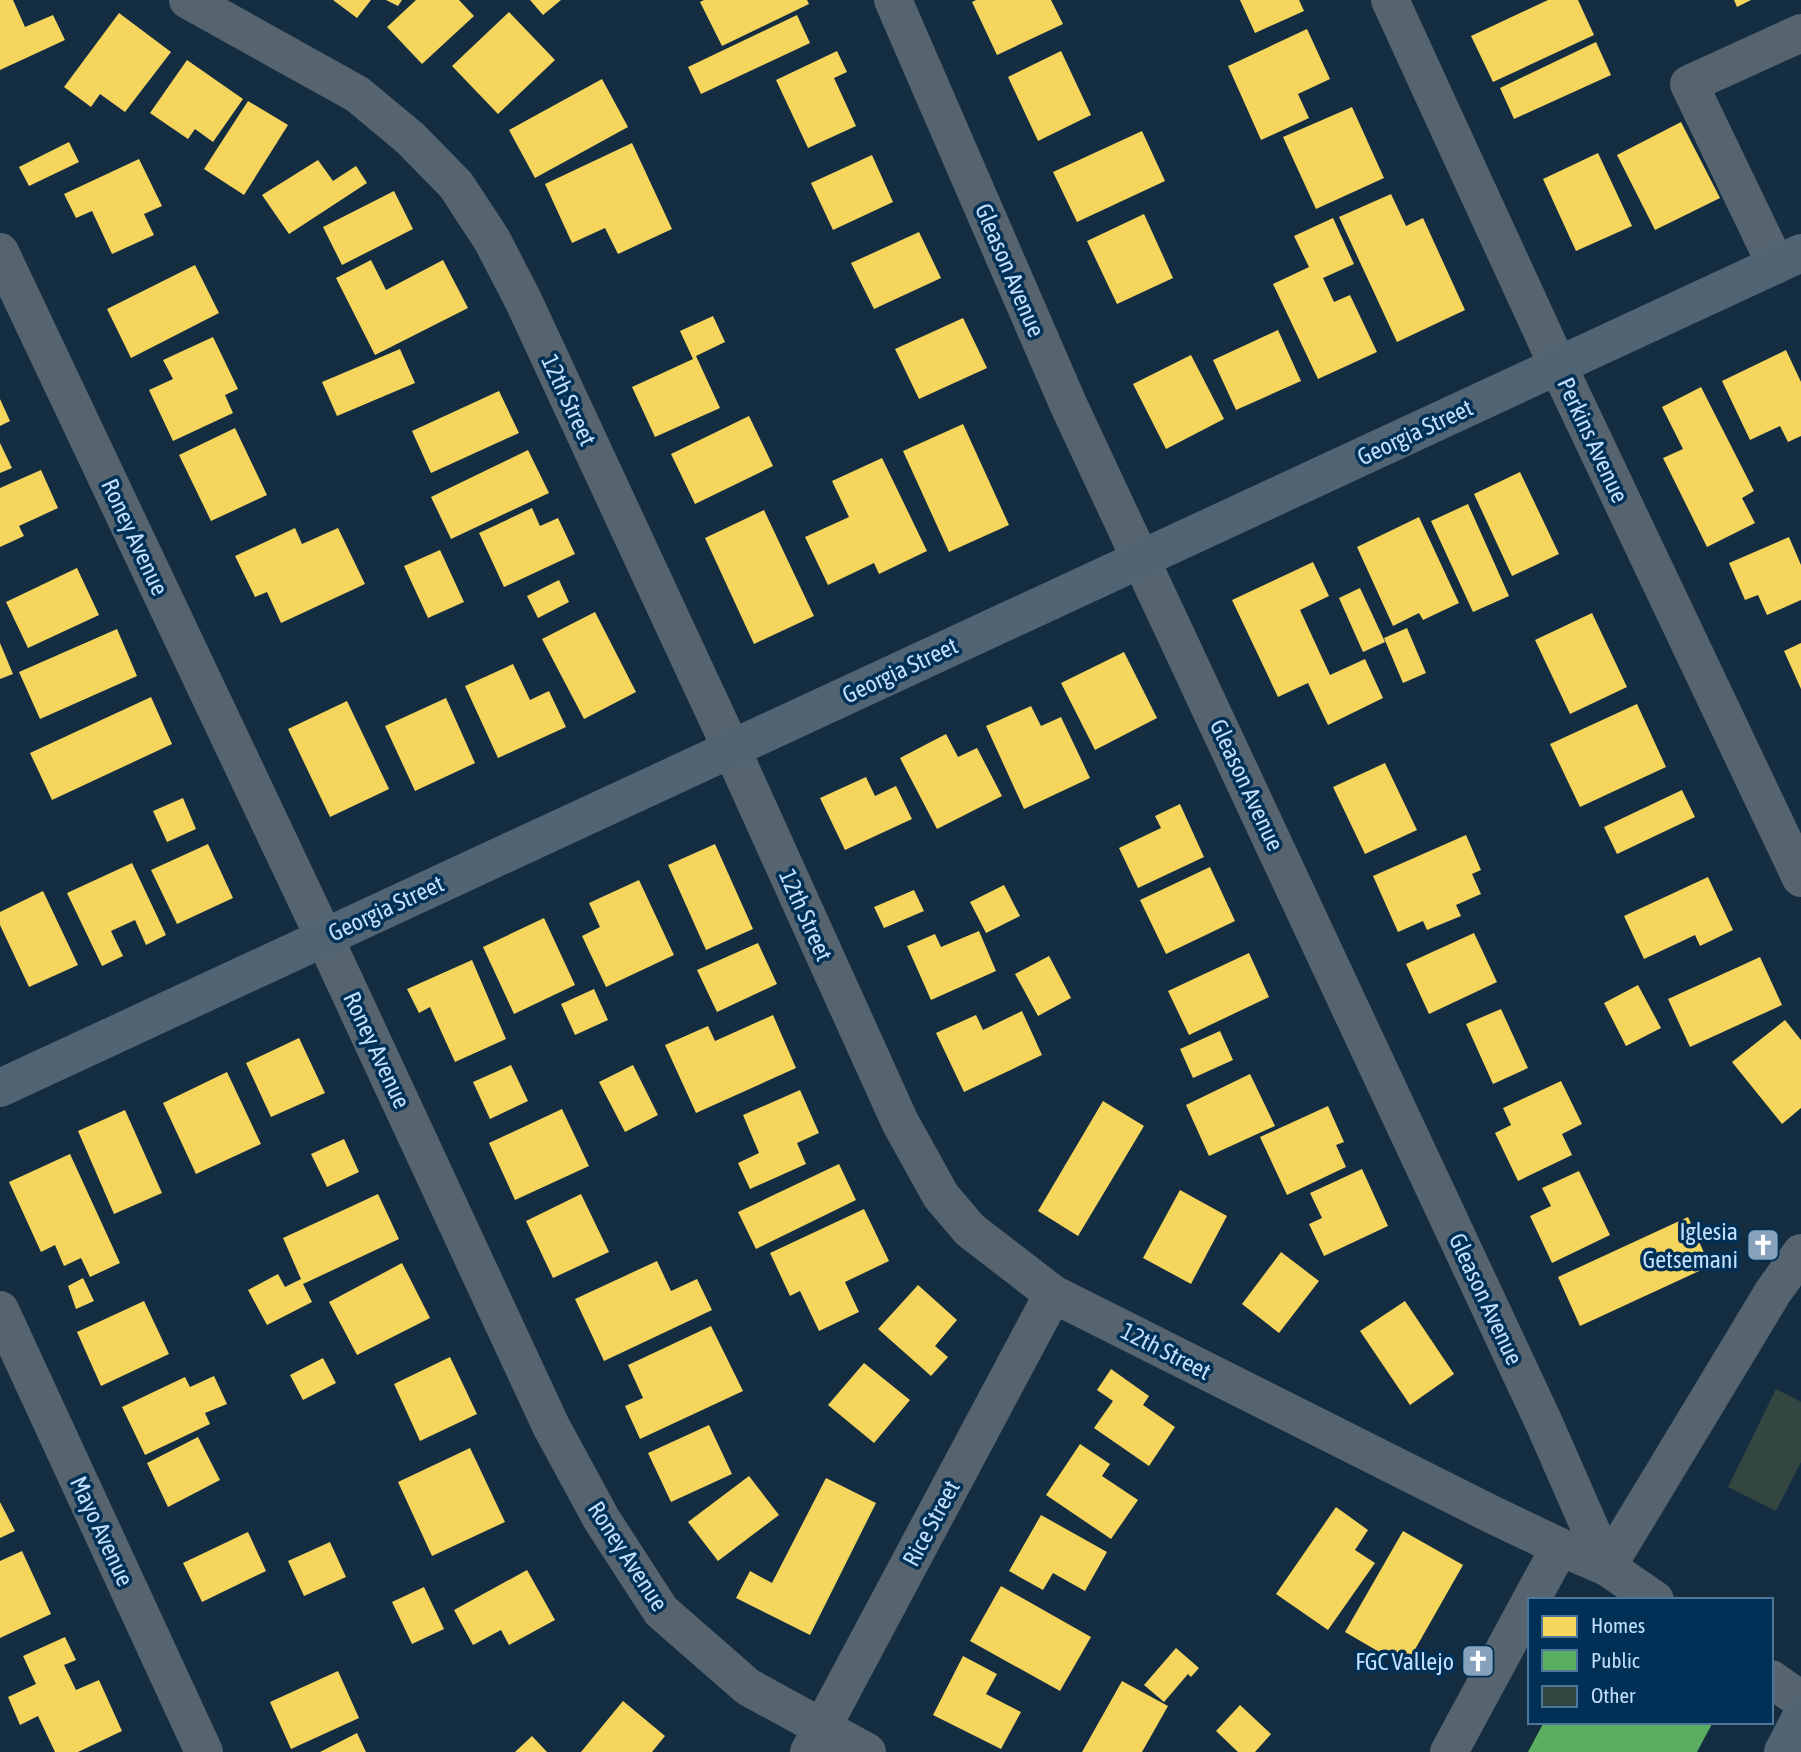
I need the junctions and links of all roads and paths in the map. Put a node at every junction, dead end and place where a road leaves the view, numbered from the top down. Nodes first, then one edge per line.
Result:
1 (188, 0) edge
2 (893, 0) edge
3 (1390, 0) edge
4 (1801, 33) edge
5 (0, 252) edge
6 (1788, 259) edge
7 (1558, 366) junction
8 (1141, 558) junction
9 (730, 748) junction
10 (1801, 878) edge
11 (324, 937) junction
12 (0, 1088) edge
13 (1801, 1253) edge
14 (1053, 1294) junction
15 (0, 1310) edge
16 (1560, 1547) junction
17 (1607, 1567) junction
18 (1532, 1598) edge
19 (1652, 1598) edge
20 (1528, 1605) edge
21 (1773, 1680) edge
22 (1801, 1700) edge
23 (1801, 1717) edge
24 (816, 1740) edge
25 (204, 1752) edge
26 (867, 1752) edge
27 (1448, 1752) edge
28 (1783, 1752) edge

1 - 9 street, 12th Street
2 - 8 street, Gleason Avenue
3 - 7 street, Perkins Avenue
4 - 6 street
5 - 11 street, Roney Avenue
6 - 7 main road, Georgia Street
7 - 8 main road, Georgia Street
7 - 10 street, Perkins Avenue
8 - 9 main road, Georgia Street
8 - 17 street, Gleason Avenue
9 - 11 main road, Georgia Street
9 - 14 street, 12th Street
11 - 12 main road, Georgia Street
11 - 24 street, Roney Avenue
13 - 17 street
14 - 16 street, 12th Street
14 - 24 street, Rice Street
15 - 25 street, Mayo Avenue
16 - 17 street, 12th Street
16 - 18 street
17 - 19 street, 12th Street
20 - 27 street
21 - 22 street
23 - 28 main road
24 - 26 street, Roney Avenue

